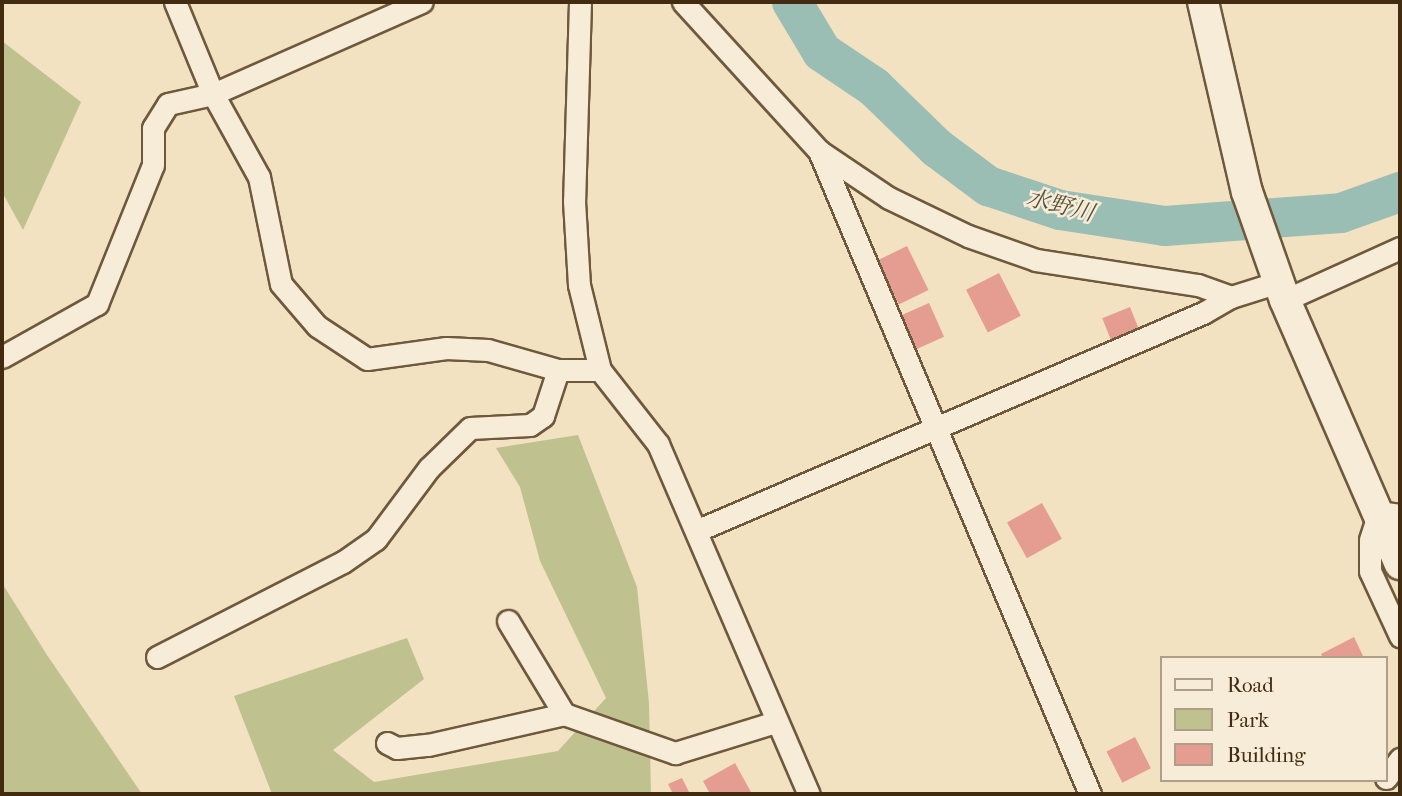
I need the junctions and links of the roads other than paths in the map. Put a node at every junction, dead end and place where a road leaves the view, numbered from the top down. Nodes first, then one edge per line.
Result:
1 (175, 2) edge
2 (422, 2) edge
3 (580, 2) edge
4 (683, 2) edge
5 (1203, 2) edge
6 (213, 94) junction
7 (819, 151) junction
8 (1400, 248) edge
9 (1280, 285) junction
10 (1231, 297) junction
11 (2, 357) edge
12 (558, 370) junction
13 (600, 370) junction
14 (937, 427) junction
15 (1389, 514) edge
16 (696, 531) junction
17 (1400, 564) edge
18 (508, 621) dead end
19 (1400, 636) edge
20 (158, 657) dead end
21 (564, 714) junction
22 (776, 722) junction
23 (387, 743) dead end
24 (1400, 759) edge
25 (1388, 775) edge
26 (808, 794) edge
27 (1090, 794) edge

1 - 6 street
2 - 6 street
3 - 13 street
4 - 7 street
5 - 9 street
6 - 11 street
6 - 12 street
7 - 10 street
7 - 14 street
8 - 9 street
9 - 10 street
9 - 15 street
10 - 14 street
12 - 13 street
12 - 20 street
13 - 16 street
14 - 16 street
14 - 27 street
15 - 17 street
15 - 19 street
16 - 22 street
18 - 21 street
21 - 22 street
21 - 23 street
22 - 26 street
24 - 25 street

